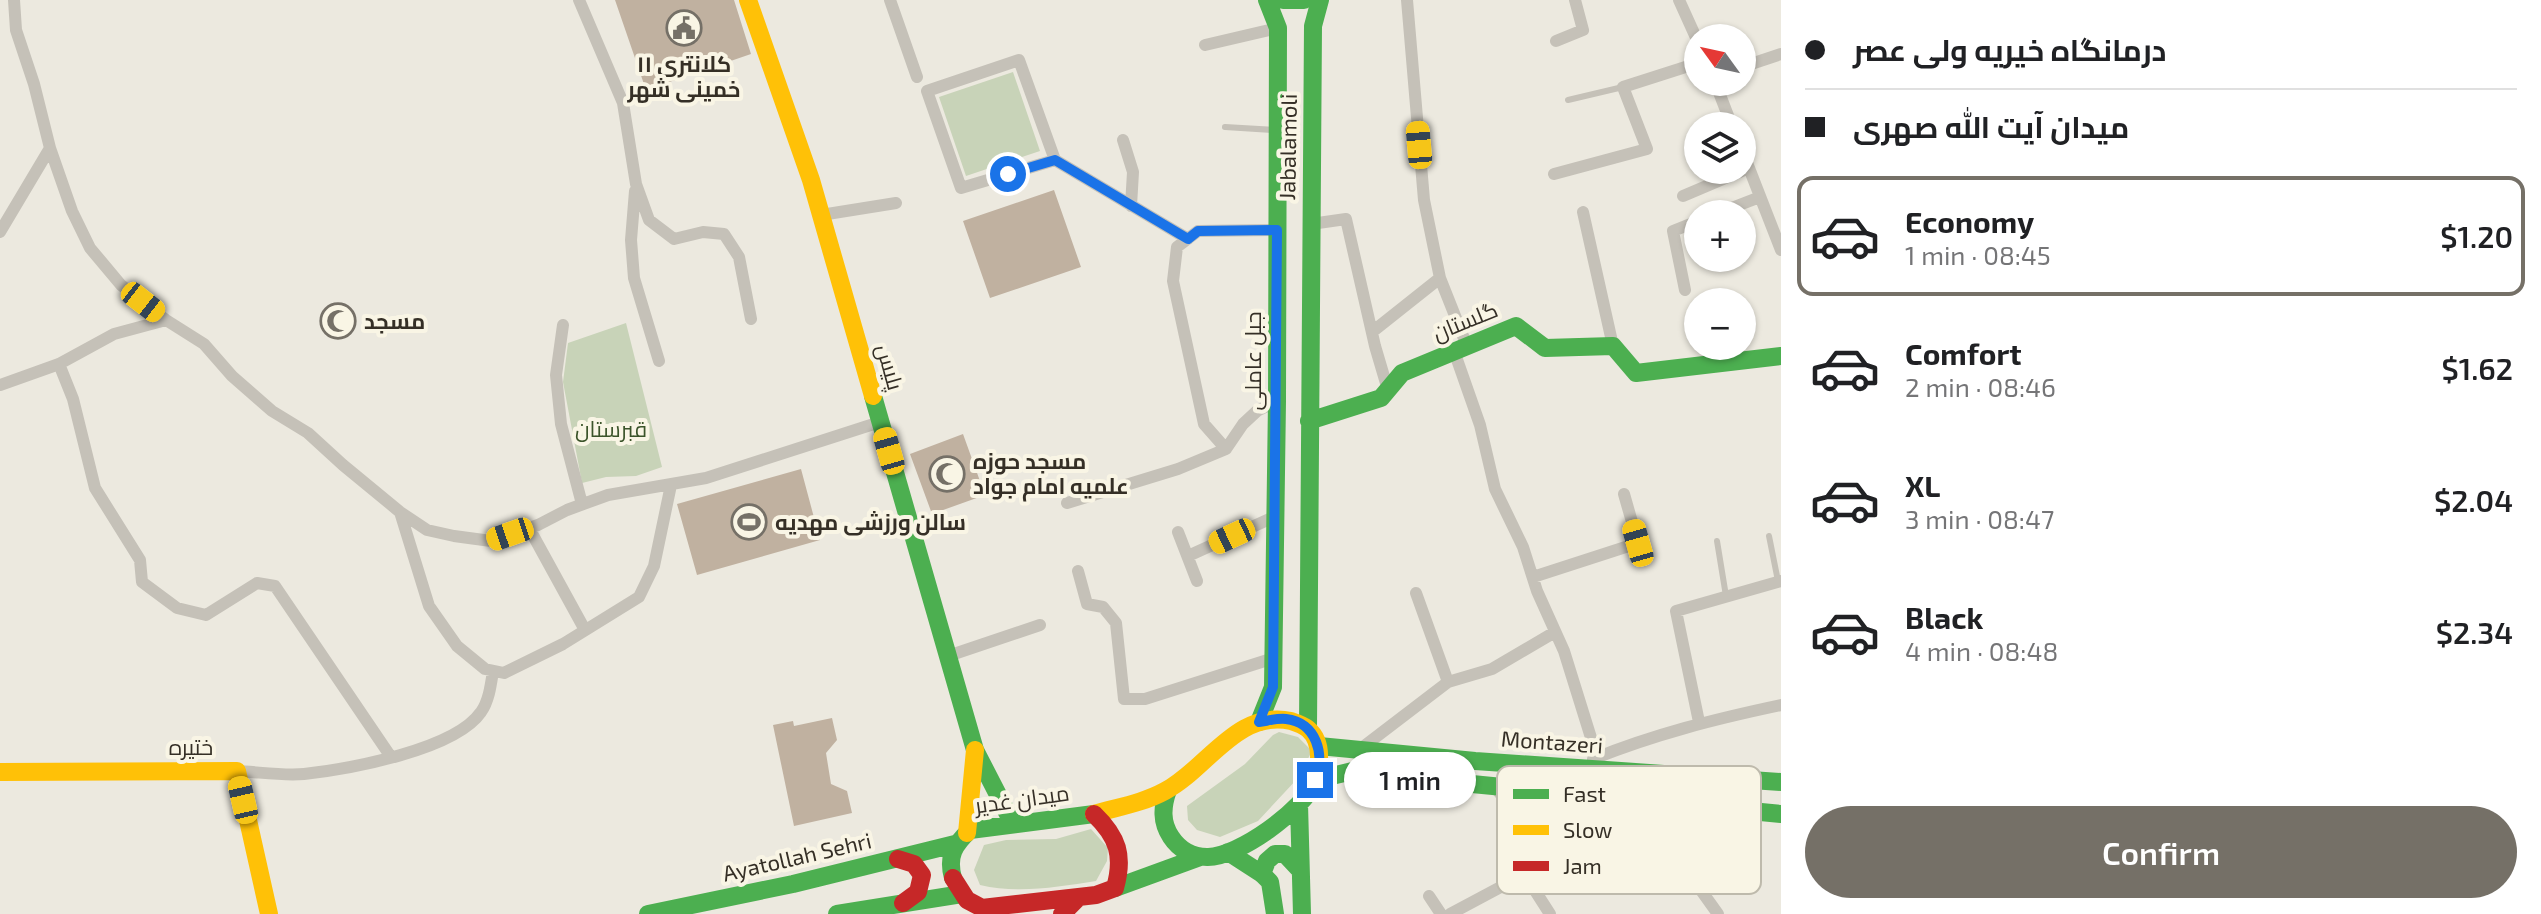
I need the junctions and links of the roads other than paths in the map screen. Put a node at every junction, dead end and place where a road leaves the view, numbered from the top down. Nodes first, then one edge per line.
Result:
1 (14, 0) edge
2 (579, 0) edge
3 (748, 0) edge
4 (890, 0) edge
5 (1267, 0) edge
6 (1283, 0) edge
7 (1304, 0) edge
8 (1320, 0) edge
9 (1407, 0) edge
10 (1575, 0) edge
11 (1679, 0) edge
12 (1690, 24) edge
13 (1278, 32) junction
14 (1313, 40) junction
15 (1556, 41) dead end
16 (1205, 45) dead end
17 (1781, 54) edge
18 (1756, 62) edge
19 (1684, 67) edge
20 (917, 77) dead end
21 (1623, 87) junction
22 (1568, 100) dead end
23 (1225, 127) dead end
24 (1277, 130) junction
25 (1123, 140) dead end
26 (50, 148) junction
27 (1055, 160) junction
28 (1554, 174) dead end
29 (636, 184) junction
30 (1711, 184) edge
31 (1755, 184) edge
32 (1683, 196) dead end
33 (1760, 197) junction
34 (1752, 200) edge
35 (896, 203) dead end
36 (1131, 206) junction
37 (1781, 211) edge
38 (1583, 212) dead end
39 (1767, 214) junction
40 (821, 215) junction
41 (1311, 224) junction
42 (1684, 227) edge
43 (1277, 230) junction
44 (0, 232) edge
45 (1188, 239) junction
46 (1781, 250) edge
47 (1440, 278) junction
48 (1685, 288) edge
49 (751, 319) dead end
50 (166, 320) junction
51 (563, 325) dead end
52 (1372, 332) junction
53 (1613, 346) junction
54 (1460, 348) junction
55 (1781, 356) edge
56 (659, 361) dead end
57 (59, 364) junction
58 (0, 385) edge
59 (1388, 390) junction
60 (1277, 401) junction
61 (1309, 421) junction
62 (880, 422) junction
63 (1226, 449) junction
64 (671, 485) junction
65 (1624, 494) dead end
66 (1067, 503) dead end
67 (582, 504) junction
68 (400, 512) junction
69 (1276, 516) junction
70 (529, 528) junction
71 (1178, 532) dead end
72 (1769, 536) dead end
73 (1717, 541) dead end
74 (1188, 556) junction
75 (1078, 571) dead end
76 (1533, 577) junction
77 (1197, 581) dead end
78 (1780, 581) edge
79 (1416, 593) dead end
80 (1726, 596) junction
81 (1040, 625) dead end
82 (585, 630) junction
83 (1555, 632) junction
84 (948, 656) junction
85 (1274, 658) junction
86 (493, 671) junction
87 (1448, 682) junction
88 (1781, 705) edge
89 (1259, 722) junction
90 (1699, 722) junction
91 (1308, 727) junction
92 (1319, 746) junction
93 (975, 750) junction
94 (1359, 750) junction
95 (391, 757) junction
96 (1597, 757) junction
97 (1559, 766) edge
98 (1574, 766) edge
99 (237, 771) junction
100 (0, 772) edge
101 (1315, 780) junction
102 (1761, 781) edge
103 (1781, 782) edge
104 (1495, 786) joint
105 (1497, 789) edge
106 (1168, 790) junction
107 (1299, 804) junction
108 (1761, 812) edge
109 (1094, 814) junction
110 (1781, 814) edge
111 (1013, 824) junction
112 (961, 838) junction
113 (1228, 852) junction
114 (1200, 857) junction
115 (898, 859) junction
116 (1300, 870) junction
117 (1262, 874) junction
118 (1115, 888) junction
119 (1497, 890) edge
120 (962, 894) junction
121 (1535, 894) edge
122 (1704, 894) edge
123 (1429, 896) dead end
124 (1079, 897) junction
125 (903, 903) junction
126 (996, 910) edge
127 (1545, 913) edge
128 (269, 914) edge
129 (648, 914) edge
130 (837, 914) edge
131 (1062, 914) edge
132 (1275, 914) edge
133 (1302, 914) edge
134 (1441, 914) edge
135 (1450, 914) edge
136 (1718, 914) edge

1 - 26 street
2 - 29 street
3 - 40 main road, پلیس
4 - 20 street
5 - 13 main road, جبل عاملی
6 - 7 main road
8 - 14 main road, Jabalamoli
9 - 47 street
10 - 15 street
11 - 12 street
13 - 14 main road
13 - 16 street
13 - 24 main road, جبل عاملی
14 - 41 main road, Jabalamoli
17 - 18 street
19 - 21 street
21 - 22 lane
21 - 28 street
23 - 24 lane
24 - 43 main road, جبل عاملی
25 - 36 street
26 - 44 street
26 - 50 street
27 - 27 street
27 - 36 street
29 - 49 street
29 - 56 street
30 - 32 street
31 - 33 street
33 - 34 street
33 - 39 street
35 - 40 street
36 - 45 street
37 - 39 street
38 - 53 street
39 - 46 street
40 - 62 main road, پلیس
41 - 52 street
41 - 61 main road, Jabalamoli
42 - 48 street
43 - 45 street
43 - 60 main road, جبل عاملی
45 - 63 street
47 - 52 street
47 - 54 street
50 - 57 street
50 - 68 street
51 - 67 street
52 - 59 street
53 - 54 main road, گلستان
53 - 55 main road
54 - 59 main road, گلستان
54 - 76 street
57 - 58 street
57 - 95 street
59 - 61 main road, گلستان
60 - 63 street
60 - 69 main road, جبل عاملی
61 - 91 main road, Jabalamoli
62 - 64 street
62 - 84 main road, پلیس
63 - 66 street
64 - 67 street
64 - 82 street
65 - 76 street
67 - 70 street
68 - 70 street
68 - 86 street
69 - 74 street
69 - 85 main road, جبل عاملی
70 - 82 street
71 - 74 street
72 - 78 lane
73 - 80 lane
74 - 77 street
75 - 85 street
76 - 83 street
78 - 80 street
79 - 87 street
80 - 90 street
81 - 84 street
82 - 86 street
83 - 87 street
83 - 96 street
84 - 93 main road, پلیس
85 - 89 main road, جبل عاملی
86 - 95 street
87 - 94 street
88 - 90 street
89 - 91 main road
89 - 106 main road
90 - 96 street
91 - 92 main road
92 - 94 main road, Montazeri
92 - 101 main road
93 - 111 main road
93 - 112 main road
94 - 97 main road, Montazeri
95 - 99 street
96 - 98 street
99 - 100 main road, ختیره
99 - 128 main road, ختیره
101 - 104 main road
101 - 107 main road
102 - 103 main road, Montazeri
104 - 105 street
106 - 109 main road
106 - 114 main road
107 - 113 main road
107 - 116 main road
108 - 110 main road
109 - 111 main road, میدان غدیر
109 - 118 main road, میدان غدیر
111 - 112 main road, میدان غدیر
112 - 115 main road, Ayatollah Sehri
112 - 120 main road
113 - 114 main road
113 - 117 main road
114 - 118 main road
115 - 125 main road
115 - 129 main road, Ayatollah Sehri
116 - 117 main road
116 - 133 main road
117 - 132 main road
118 - 124 main road
119 - 135 street
120 - 125 main road
120 - 126 main road
121 - 127 street
122 - 136 street
123 - 134 street
124 - 126 main road
124 - 131 main road
125 - 130 main road

